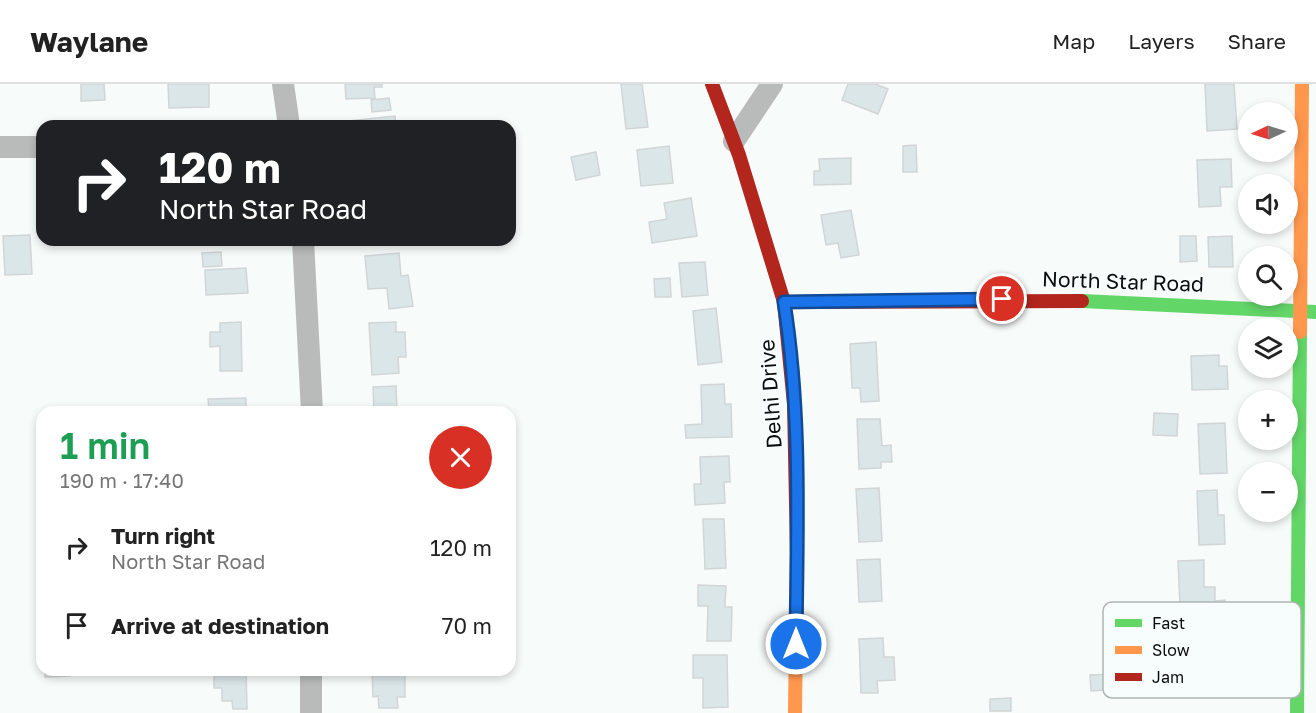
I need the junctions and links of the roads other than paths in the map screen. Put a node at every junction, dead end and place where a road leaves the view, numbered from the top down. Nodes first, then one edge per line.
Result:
1 (282, 84) edge
2 (712, 84) edge
3 (772, 84) edge
4 (1302, 84) edge
5 (288, 120) edge
6 (734, 141) junction
7 (0, 147) edge
8 (36, 147) edge
9 (303, 246) edge
10 (784, 302) junction
11 (1300, 312) junction
12 (1316, 312) edge
13 (312, 406) edge
14 (1298, 602) edge
15 (311, 676) edge
16 (1297, 698) edge
17 (311, 713) edge
18 (795, 713) edge
19 (1297, 713) edge

1 - 5 street
2 - 6 street, Delhi Drive
3 - 6 street
4 - 11 street
6 - 10 street, Delhi Drive
7 - 8 street
9 - 13 street
10 - 11 street, North Star Road
10 - 18 street, Delhi Drive
11 - 12 street, North Star Road
11 - 14 street
15 - 17 street
16 - 19 street

